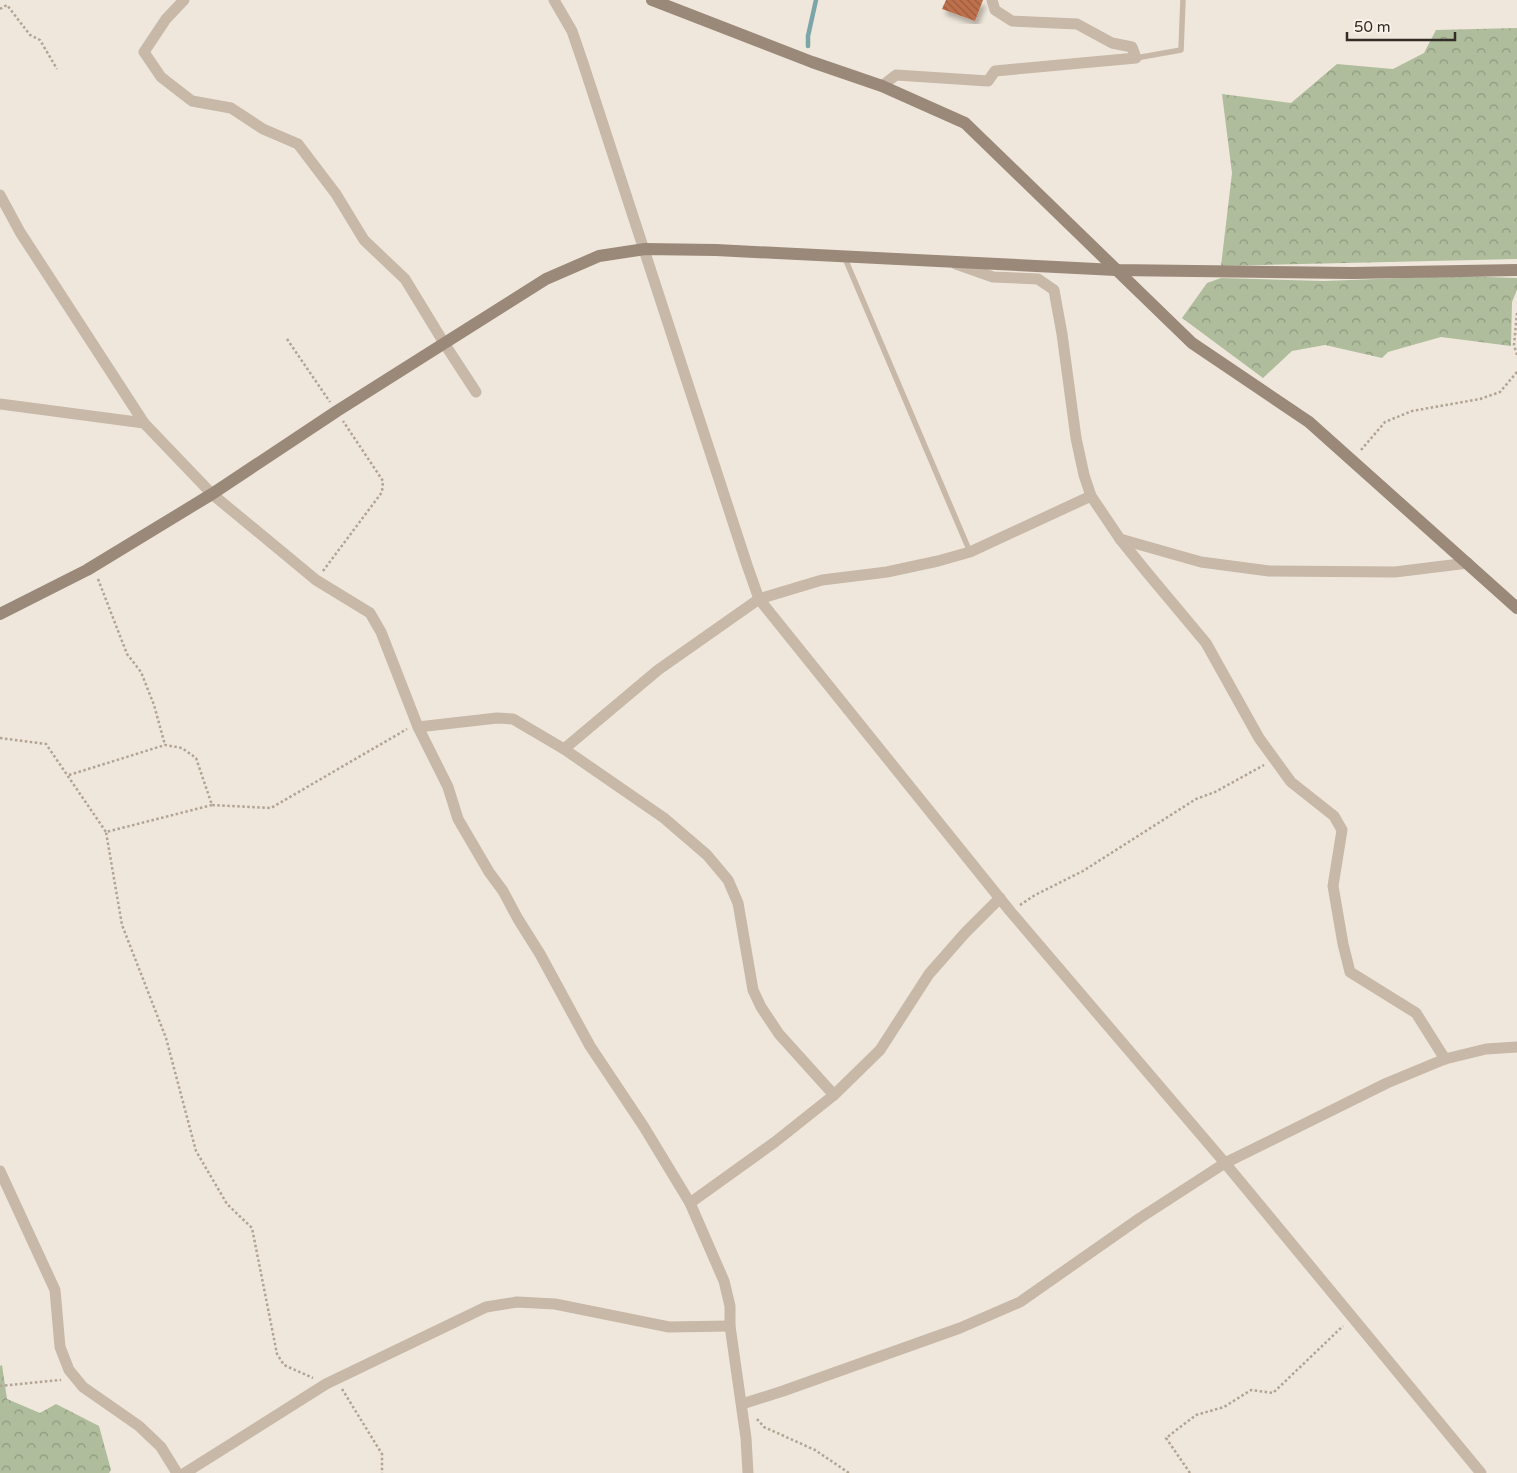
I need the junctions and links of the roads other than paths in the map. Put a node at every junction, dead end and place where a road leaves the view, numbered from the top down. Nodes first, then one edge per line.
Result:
1 (184, 0) edge
2 (554, 0) edge
3 (652, 0) edge
4 (992, 0) edge
5 (1183, 0) edge
6 (1136, 58) junction
7 (882, 86) junction
8 (0, 195) edge
9 (645, 250) junction
10 (844, 256) junction
11 (946, 261) junction
12 (1116, 270) junction
13 (1517, 270) edge
14 (444, 343) junction
15 (476, 392) dead end
16 (0, 404) edge
17 (144, 423) junction
18 (212, 494) junction
19 (1091, 496) junction
20 (1120, 539) junction
21 (970, 552) junction
22 (1468, 563) junction
23 (759, 599) junction
24 (1517, 608) edge
25 (0, 614) edge
26 (418, 727) junction
27 (564, 749) junction
28 (1000, 898) junction
29 (1517, 1047) edge
30 (1445, 1059) junction
31 (834, 1096) junction
32 (1225, 1163) junction
33 (0, 1170) edge
34 (690, 1203) junction
35 (730, 1326) junction
36 (742, 1404) junction
37 (177, 1473) edge
38 (185, 1473) edge
39 (748, 1473) edge
40 (1481, 1473) edge

1 - 14 street
2 - 9 street
3 - 7 street
4 - 6 street
5 - 6 lane
6 - 7 street
7 - 12 street
8 - 17 street
9 - 10 street
9 - 14 street
9 - 23 street
10 - 11 street
10 - 21 lane
11 - 12 street
11 - 19 street
12 - 13 street
12 - 22 street
14 - 15 street
14 - 18 street
16 - 17 street
17 - 18 street
18 - 25 street
18 - 26 street
19 - 20 street
19 - 21 street
20 - 22 street
20 - 30 street
21 - 23 street
22 - 24 street
23 - 27 street
23 - 28 street
26 - 27 street
26 - 34 street
27 - 31 street
28 - 31 street
28 - 32 street
29 - 30 street
30 - 32 street
31 - 34 street
32 - 36 street
32 - 40 street
33 - 37 street
34 - 35 street
35 - 36 street
35 - 38 street
36 - 39 street

